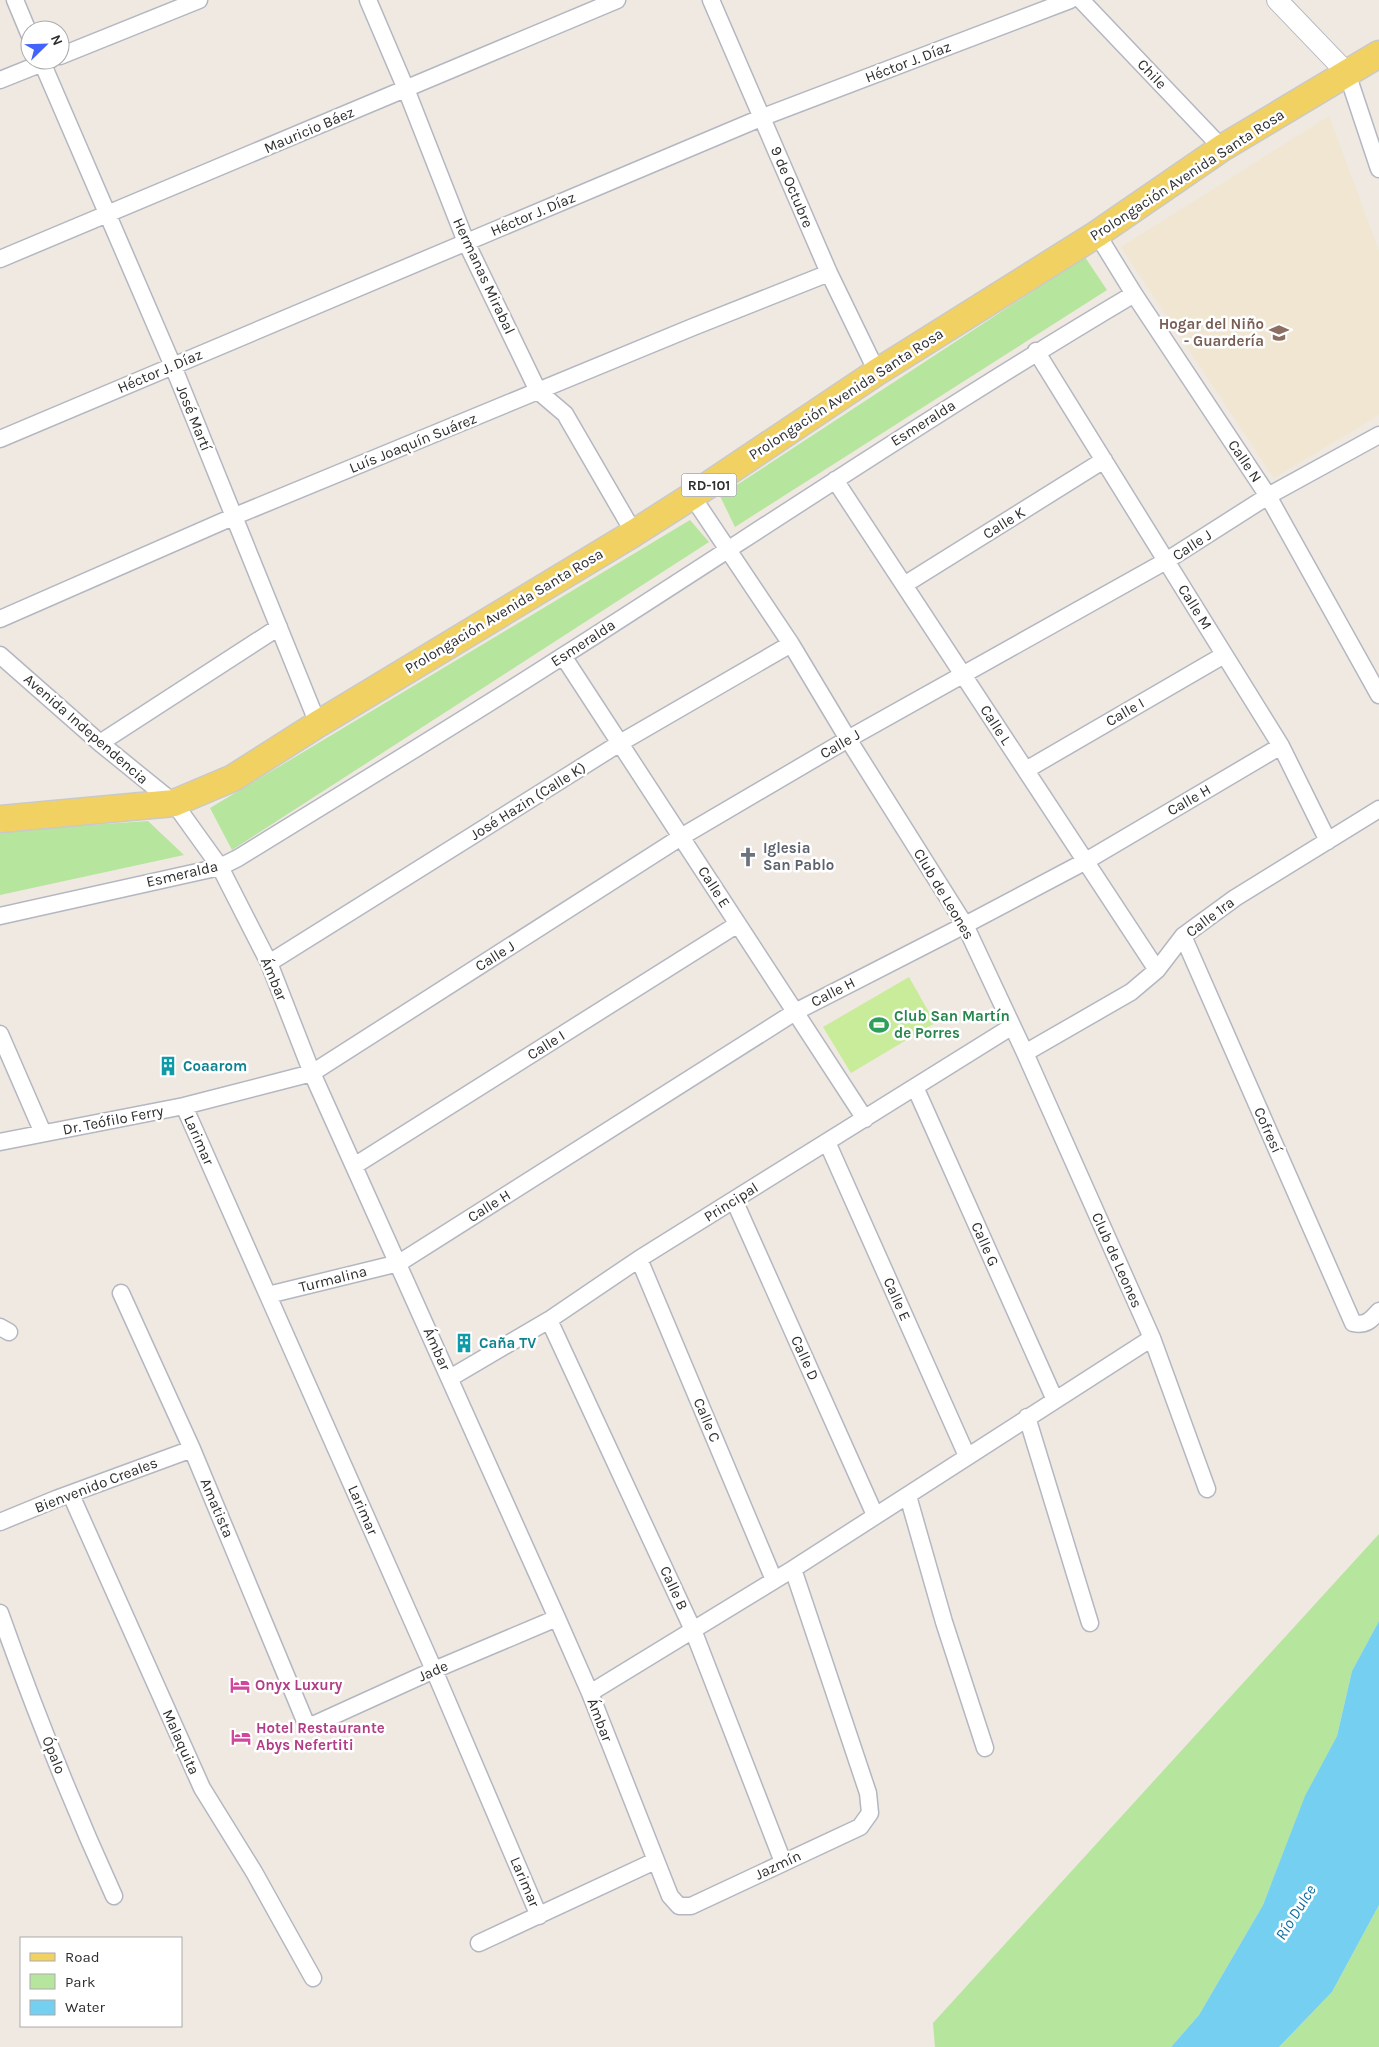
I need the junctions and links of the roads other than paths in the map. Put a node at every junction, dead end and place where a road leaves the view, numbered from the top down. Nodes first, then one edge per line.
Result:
1 (14, 0) edge
2 (199, 0) edge
3 (368, 0) edge
4 (617, 0) edge
5 (711, 0) edge
6 (1070, 0) edge
7 (1081, 0) edge
8 (1277, 0) edge
9 (23, 20) edge
10 (70, 52) edge
11 (1379, 54) edge
12 (23, 70) edge
13 (48, 70) edge
14 (1347, 73) junction
15 (0, 80) edge
16 (406, 89) junction
17 (763, 117) junction
18 (1222, 148) junction
19 (1379, 169) edge
20 (107, 215) junction
21 (1097, 234) junction
22 (466, 242) junction
23 (0, 259) edge
24 (830, 273) junction
25 (1134, 294) junction
26 (1036, 352) junction
27 (172, 366) junction
28 (877, 372) junction
29 (538, 392) junction
30 (1379, 435) edge
31 (0, 438) edge
32 (1104, 460) junction
33 (834, 480) junction
34 (692, 496) junction
35 (1268, 496) junction
36 (234, 516) junction
37 (634, 533) junction
38 (728, 549) junction
39 (1166, 561) junction
40 (904, 585) junction
41 (0, 619) edge
42 (279, 627) junction
43 (791, 644) junction
44 (1224, 654) junction
45 (0, 655) edge
46 (563, 656) junction
47 (963, 674) junction
48 (1379, 695) edge
49 (318, 724) junction
50 (848, 739) junction
51 (620, 743) junction
52 (100, 744) junction
53 (1281, 746) junction
54 (1026, 770) junction
55 (174, 803) junction
56 (1379, 809) edge
57 (0, 819) edge
58 (681, 837) junction
59 (1328, 841) junction
60 (1086, 861) junction
61 (220, 867) junction
62 (0, 916) edge
63 (738, 924) junction
64 (965, 925) junction
65 (1183, 936) junction
66 (269, 964) junction
67 (1157, 970) junction
68 (795, 1012) junction
69 (1011, 1027) junction
70 (0, 1034) edge
71 (1025, 1053) junction
72 (312, 1073) junction
73 (915, 1087) junction
74 (184, 1106) junction
75 (865, 1118) junction
76 (43, 1133) junction
77 (0, 1142) edge
78 (827, 1142) junction
79 (354, 1166) junction
80 (734, 1200) junction
81 (639, 1259) junction
82 (399, 1263) junction
83 (121, 1293) dead end
84 (268, 1295) junction
85 (1379, 1311) edge
86 (549, 1320) junction
87 (1152, 1338) junction
88 (450, 1378) junction
89 (1055, 1400) junction
90 (1027, 1417) junction
91 (192, 1449) junction
92 (967, 1456) junction
93 (1207, 1489) dead end
94 (71, 1495) junction
95 (908, 1496) junction
96 (875, 1515) junction
97 (0, 1522) edge
98 (793, 1569) junction
99 (774, 1580) junction
100 (0, 1614) edge
101 (557, 1618) junction
102 (1090, 1623) dead end
103 (693, 1630) junction
104 (434, 1670) junction
105 (590, 1693) junction
106 (309, 1724) joint
107 (984, 1748) dead end
108 (655, 1861) junction
109 (783, 1862) junction
110 (114, 1896) dead end
111 (679, 1906) joint
112 (539, 1916) junction
113 (479, 1943) dead end
114 (313, 1978) dead end

1 - 9 street
2 - 10 street
3 - 16 street, Hermanas Mirabal
4 - 16 street, Mauricio Báez
5 - 17 street, 9 de Octubre
6 - 17 street, Héctor J. Díaz
7 - 18 street, Chile
8 - 14 street
11 - 14 main road, Prolongación Avenida Santa Rosa / RD-101
12 - 15 street
13 - 20 street, José Martí
14 - 18 main road, Prolongación Avenida Santa Rosa / RD-101
14 - 19 street
16 - 20 street, Mauricio Báez
16 - 22 street, Hermanas Mirabal
17 - 22 street, Héctor J. Díaz
17 - 24 street, 9 de Octubre
18 - 21 main road, Prolongación Avenida Santa Rosa / RD-101
20 - 23 street, Mauricio Báez
20 - 27 street, José Martí
21 - 25 street, Calle N
21 - 28 main road, Prolongación Avenida Santa Rosa / RD-101
22 - 27 street, Héctor J. Díaz
22 - 29 street, Hermanas Mirabal
24 - 28 street, 9 de Octubre
24 - 29 street, Luís Joaquín Suárez
25 - 26 street, Esmeralda
25 - 35 street, Calle N
26 - 32 street, Calle M
26 - 33 street, Esmeralda
27 - 31 street, Héctor J. Díaz
27 - 36 street, José Martí
28 - 34 main road, Prolongación Avenida Santa Rosa / RD-101
29 - 36 street, Luís Joaquín Suárez
29 - 37 street, Hermanas Mirabal
30 - 35 street, Calle J
32 - 39 street, Calle M
32 - 40 street, Calle K
33 - 38 street, Esmeralda
33 - 40 street, Calle L
34 - 37 main road, Prolongación Avenida Santa Rosa / RD-101
34 - 38 street, Club de Leones
35 - 39 street, Calle J
35 - 48 street, Calle N
36 - 41 street, Luís Joaquín Suárez
36 - 42 street, José Martí
37 - 49 main road, Prolongación Avenida Santa Rosa / RD-101
38 - 43 street, Club de Leones
38 - 46 street, Esmeralda
39 - 44 street, Calle M
39 - 47 street, Calle J
40 - 47 street, Calle L
42 - 49 street, José Martí
42 - 52 street
43 - 50 street, Club de Leones
43 - 51 street, José Hazin (Calle K)
44 - 53 street, Calle M
44 - 54 street, Calle I
45 - 52 street, Avenida Independencia
46 - 51 street, Calle E
46 - 61 street, Esmeralda
47 - 50 street, Calle J
47 - 54 street, Calle L
49 - 55 main road, Prolongación Avenida Santa Rosa / RD-101
50 - 58 street, Calle J
50 - 64 street, Club de Leones
51 - 58 street, Calle E
51 - 66 street, José Hazin (Calle K)
52 - 55 street, Avenida Independencia
53 - 59 street, Calle M
53 - 60 street, Calle H
54 - 60 street, Calle L
55 - 57 main road, Prolongación Avenida Santa Rosa / RD-101
55 - 61 street, Ámbar
56 - 59 street, Calle 1ra
58 - 63 street, Calle E
58 - 72 street, Calle J
59 - 65 street, Calle 1ra
60 - 64 street, Calle H
60 - 67 street, Calle L
61 - 62 street, Esmeralda
61 - 66 street, Ámbar
63 - 68 street, Calle E
63 - 79 street, Calle I
64 - 68 street, Calle H
64 - 69 street, Club de Leones
65 - 67 street, Calle 1ra
65 - 85 street, Cofresí
66 - 72 street, Ámbar
67 - 71 street, Calle 1ra
68 - 75 street, Calle E
68 - 82 street, Calle H
69 - 71 street, Club de Leones
69 - 73 street, Principal
70 - 76 street
71 - 87 street, Club de Leones
72 - 74 street, Dr. Teófilo Ferry
72 - 79 street, Ámbar
73 - 75 street, Principal
73 - 89 street, Calle G
74 - 76 street, Dr. Teófilo Ferry
74 - 84 street, Larimar
75 - 78 street, Principal
76 - 77 street, Dr. Teófilo Ferry
78 - 80 street, Principal
78 - 92 street, Calle E
79 - 82 street, Ámbar
80 - 81 street, Principal
80 - 96 street, Calle D
81 - 86 street, Principal
81 - 99 street, Calle C
82 - 84 street, Turmalina
82 - 88 street, Ámbar
83 - 91 street, Amatista
84 - 104 street, Larimar
86 - 88 street, Principal
86 - 103 street, Calle B
87 - 89 street
87 - 93 street, Club de Leones
88 - 101 street, Ámbar
89 - 90 street
90 - 92 street
90 - 102 street
91 - 94 street, Bienvenido Creales
91 - 106 street, Amatista
92 - 95 street
94 - 97 street, Bienvenido Creales
94 - 114 street, Malaquita
95 - 96 street
95 - 107 street
96 - 98 street
98 - 99 street
98 - 109 street, Jazmín
99 - 103 street
100 - 110 street, Ópalo
101 - 104 street, Jade
101 - 105 street, Ámbar
103 - 105 street
103 - 109 street, Calle B
104 - 106 street, Jade
104 - 112 street, Larimar
105 - 108 street, Ámbar
108 - 111 street, Ámbar
108 - 112 street
109 - 111 street, Jazmín
112 - 113 street

